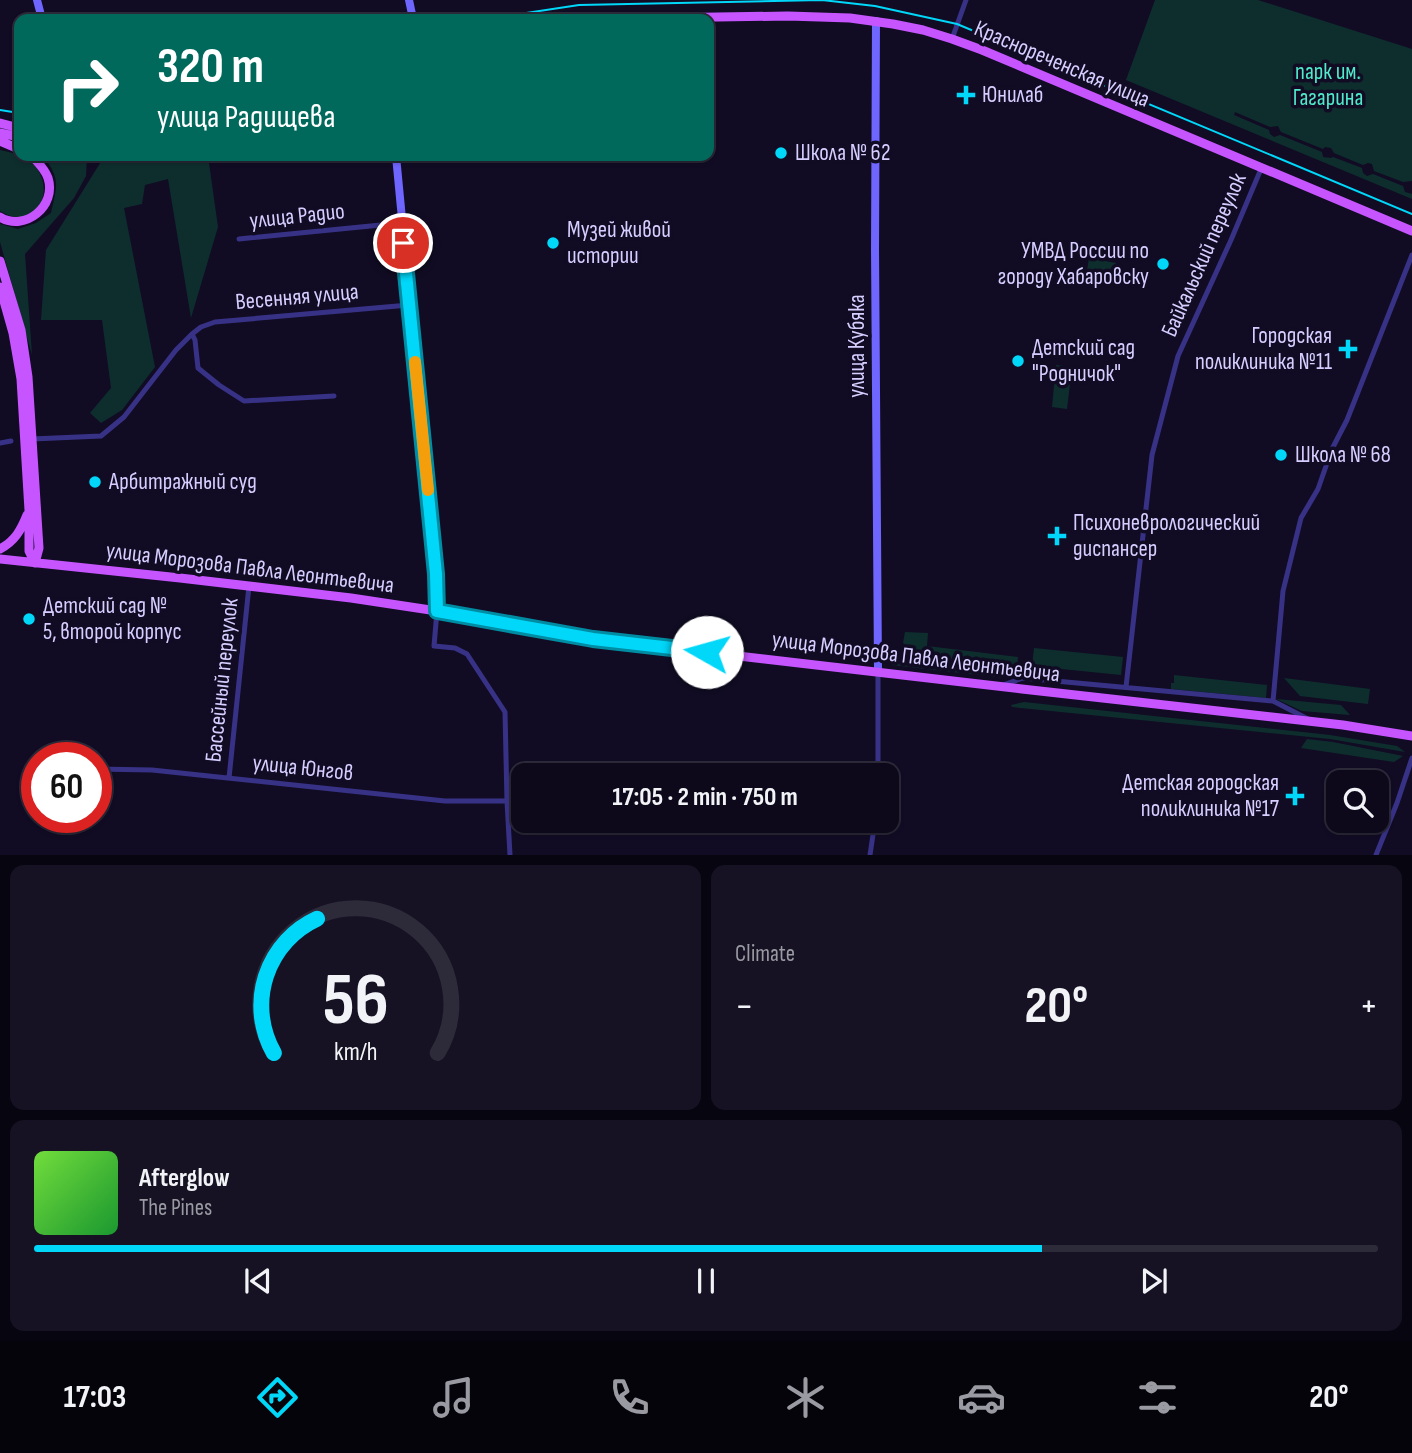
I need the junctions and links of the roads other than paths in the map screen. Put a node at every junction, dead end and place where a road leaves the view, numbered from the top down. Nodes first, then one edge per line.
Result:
1 (967, 0) edge
2 (714, 17) edge
3 (876, 21) junction
4 (952, 38) junction
5 (37, 161) edge
6 (396, 161) edge
7 (1261, 169) junction
8 (0, 217) edge
9 (401, 223) junction
10 (1412, 231) edge
11 (239, 239) dead end
12 (1412, 255) edge
13 (0, 261) edge
14 (0, 287) edge
15 (409, 305) junction
16 (192, 334) junction
17 (334, 396) dead end
18 (32, 439) junction
19 (10, 442) dead end
20 (0, 443) edge
21 (29, 510) junction
22 (0, 549) edge
23 (0, 559) edge
24 (35, 563) junction
25 (249, 586) junction
26 (437, 611) junction
27 (878, 671) junction
28 (1000, 686) junction
29 (1126, 687) junction
30 (1273, 701) junction
31 (1314, 722) junction
32 (1412, 736) edge
33 (1412, 758) edge
34 (878, 763) edge
35 (112, 769) edge
36 (229, 778) junction
37 (507, 801) junction
38 (873, 833) edge
39 (510, 855) edge
40 (870, 855) edge
41 (1376, 855) edge

1 - 4 street
2 - 3 main road, Краснореченская улица
3 - 4 main road, Краснореченская улица
3 - 27 street, улица Кубяка
4 - 7 main road, Краснореченская улица
5 - 8 main road
6 - 9 street
7 - 10 main road, Краснореченская улица
7 - 29 street, Байкальский переулок
9 - 11 street, улица Радио
9 - 15 street
12 - 30 street
13 - 18 main road
14 - 21 main road
15 - 16 street, Весенняя улица
15 - 26 street
16 - 17 street
16 - 18 street
18 - 24 main road
19 - 20 street
21 - 22 main road
21 - 24 main road
23 - 24 main road, улица Морозова Павла Леонтьевича
24 - 25 main road, улица Морозова Павла Леонтьевича
25 - 26 main road, улица Морозова Павла Леонтьевича
25 - 36 street, Бассейный переулок
26 - 27 main road, улица Морозова Павла Леонтьевича
26 - 37 street
27 - 28 main road, улица Морозова Павла Леонтьевича
27 - 34 street
28 - 29 street
28 - 31 main road, улица Морозова Павла Леонтьевича
29 - 30 street
30 - 31 street
31 - 32 main road, улица Морозова Павла Леонтьевича
33 - 41 street
35 - 36 street, улица Юнгов
36 - 37 street, улица Юнгов
37 - 39 street
38 - 40 street

